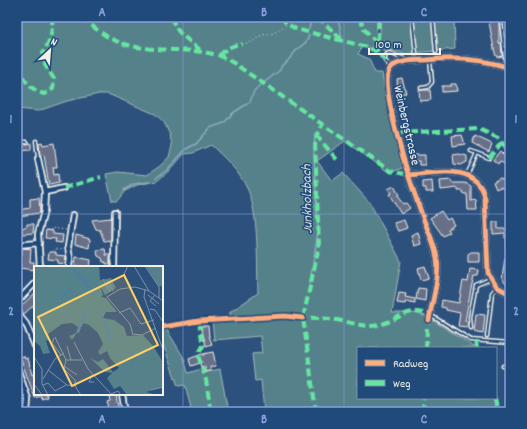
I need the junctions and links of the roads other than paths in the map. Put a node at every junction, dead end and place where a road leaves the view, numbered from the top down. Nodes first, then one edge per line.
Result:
1 (412, 17) edge
2 (432, 17) edge
3 (502, 20) dead end
4 (436, 52) dead end
5 (416, 54) dead end
6 (430, 59) junction
7 (409, 62) junction
8 (391, 67) junction
9 (508, 68) edge
10 (421, 88) dead end
11 (36, 141) dead end
12 (17, 142) edge
13 (27, 142) dead end
14 (471, 151) dead end
15 (476, 153) junction
16 (489, 158) dead end
17 (38, 159) joint
18 (409, 175) junction
19 (467, 175) junction
20 (64, 188) dead end
21 (45, 192) junction
22 (115, 212) dead end
23 (73, 215) dead end
24 (17, 233) edge
25 (39, 243) junction
26 (18, 244) edge
27 (40, 266) edge
28 (69, 266) edge
29 (114, 266) edge
30 (490, 279) junction
31 (34, 284) edge
32 (497, 287) junction
33 (510, 294) edge
34 (17, 302) edge
35 (17, 314) edge
36 (430, 318) joint
37 (471, 328) dead end
38 (488, 336) dead end
39 (510, 343) edge
40 (34, 344) edge
41 (502, 366) dead end
42 (510, 366) edge
43 (17, 368) edge
44 (122, 395) edge
45 (27, 412) edge
46 (126, 412) edge

1 - 5 lane
2 - 4 lane
3 - 9 lane
6 - 7 street, Weinbergstrasse
6 - 9 street, Weinbergstrasse
6 - 10 lane, Weinbergstrasse
7 - 8 street, Weinbergstrasse
7 - 8 lane
8 - 18 street, Weinbergstrasse
11 - 17 lane
12 - 13 lane
14 - 15 lane
15 - 16 lane
15 - 19 lane
17 - 21 street
18 - 19 street
18 - 36 street, Weinbergstrasse
19 - 30 street
20 - 21 street
21 - 25 street
22 - 29 street
23 - 28 street
24 - 26 street
25 - 26 street
25 - 27 street
30 - 32 street
30 - 37 lane
31 - 34 street
32 - 33 street
32 - 38 lane
35 - 40 street
36 - 39 lane
41 - 42 lane
43 - 45 street
44 - 46 street

